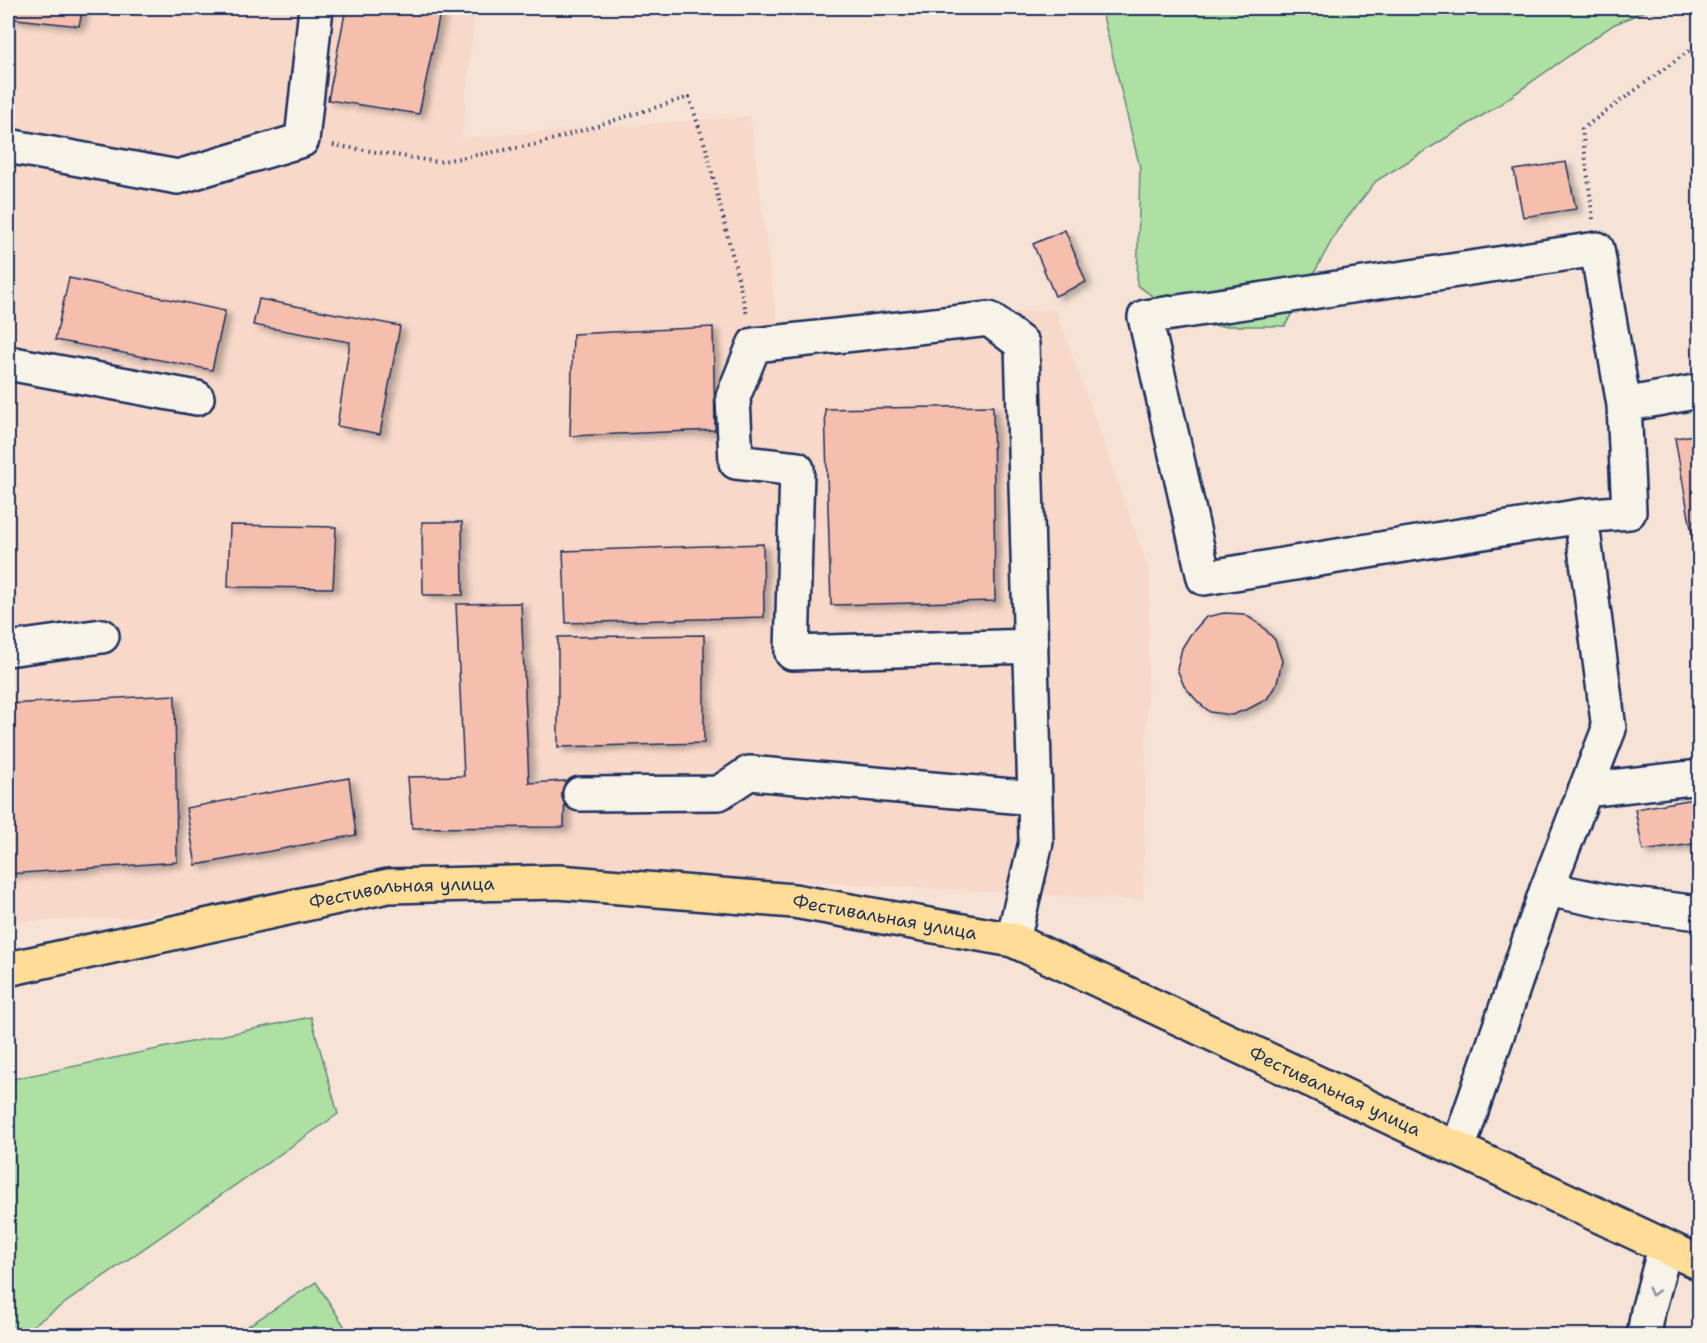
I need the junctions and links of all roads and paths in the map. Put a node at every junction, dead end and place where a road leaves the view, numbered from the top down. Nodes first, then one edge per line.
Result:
1 (316, 8) edge
2 (1700, 43) edge
3 (302, 140) junction
4 (8, 146) edge
5 (1597, 249) junction
6 (754, 345) junction
7 (8, 363) edge
8 (1700, 391) edge
9 (197, 398) dead end
10 (1624, 405) junction
11 (1581, 516) junction
12 (102, 636) dead end
13 (1030, 646) junction
14 (8, 649) edge
15 (1700, 777) edge
16 (1585, 790) junction
17 (580, 794) dead end
18 (1035, 798) junction
19 (1547, 889) junction
20 (1700, 913) edge
21 (1013, 940) junction
22 (8, 969) edge
23 (1458, 1149) junction
24 (1665, 1248) junction
25 (1700, 1263) edge
26 (1644, 1335) edge

1 - 3 lane
2 - 5 path
3 - 4 lane
3 - 6 path
5 - 10 lane
5 - 11 lane
6 - 13 lane
6 - 13 lane
7 - 9 lane
8 - 10 lane
10 - 11 lane
11 - 16 lane
12 - 14 lane
13 - 18 lane
15 - 16 lane
16 - 19 lane
17 - 18 lane
18 - 21 lane
19 - 20 lane
19 - 23 lane
21 - 22 main road, Фестивальная улица
21 - 23 main road, Фестивальная улица
23 - 24 main road, Фестивальная улица
24 - 25 main road, Фестивальная улица
24 -> 26 lane

